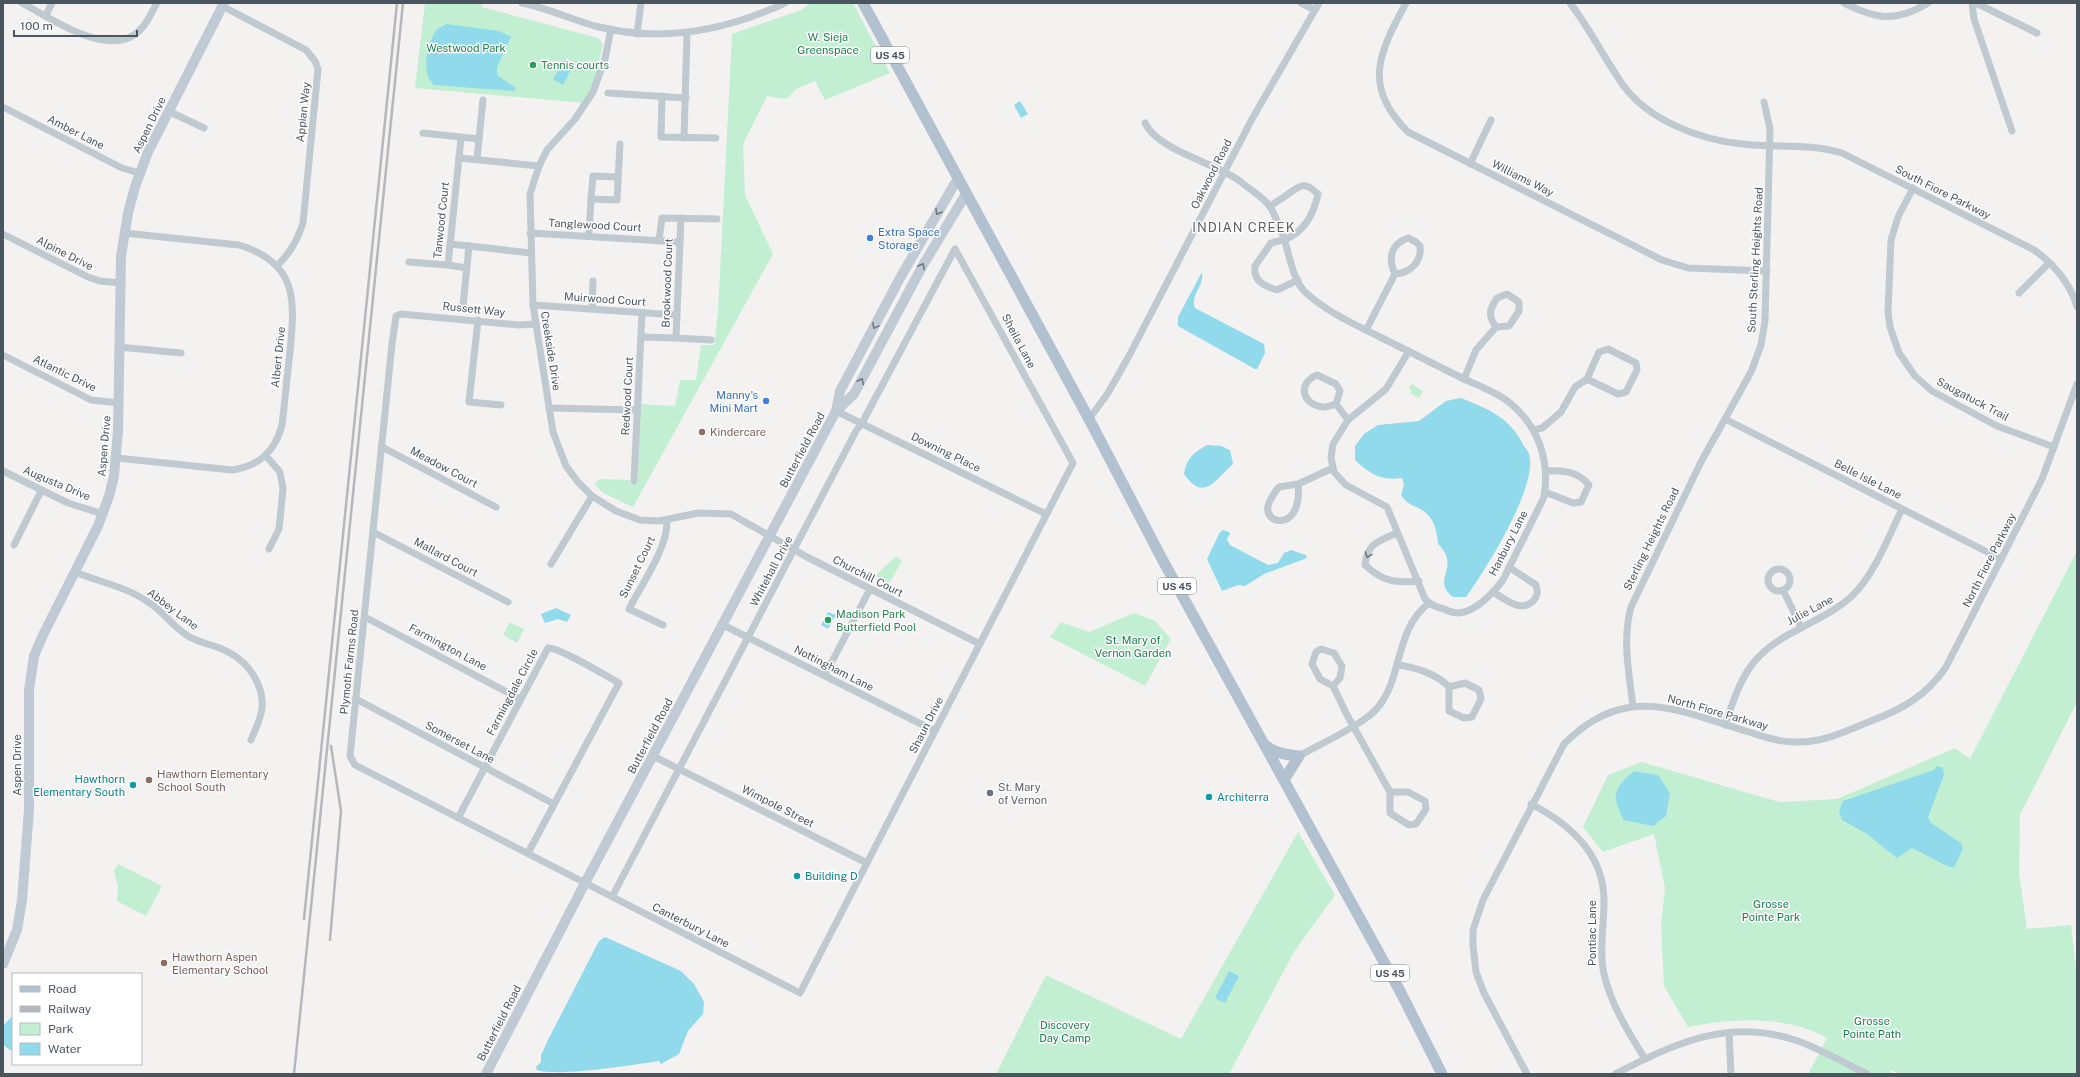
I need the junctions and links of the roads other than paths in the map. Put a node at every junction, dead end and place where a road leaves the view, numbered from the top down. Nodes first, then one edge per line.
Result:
1 (22, 3) edge
2 (52, 3) edge
3 (157, 3) edge
4 (522, 3) edge
5 (640, 3) edge
6 (785, 3) edge
7 (863, 3) edge
8 (1300, 3) edge
9 (1320, 3) edge
10 (1406, 3) edge
11 (1570, 3) edge
12 (1844, 3) edge
13 (1928, 3) edge
14 (1972, 3) edge
15 (1976, 3) edge
16 (223, 5) edge
17 (1315, 10) junction
18 (46, 15) junction
19 (611, 29) junction
20 (2037, 32) dead end
21 (687, 33) junction
22 (637, 34) junction
23 (608, 93) dead end
24 (662, 96) junction
25 (686, 98) junction
26 (483, 100) dead end
27 (1764, 102) dead end
28 (3, 107) edge
29 (168, 111) junction
30 (1491, 120) dead end
31 (1145, 123) dead end
32 (204, 128) dead end
33 (2012, 131) dead end
34 (423, 133) dead end
35 (461, 138) junction
36 (684, 138) junction
37 (716, 138) dead end
38 (479, 139) junction
39 (620, 144) dead end
40 (1770, 147) junction
41 (460, 158) junction
42 (477, 159) junction
43 (1470, 164) junction
44 (538, 166) junction
45 (1225, 172) junction
46 (139, 173) junction
47 (618, 178) junction
48 (958, 178) junction
49 (1913, 188) junction
50 (966, 194) junction
51 (591, 199) junction
52 (1270, 207) junction
53 (681, 218) junction
54 (717, 219) dead end
55 (124, 233) junction
56 (530, 233) junction
57 (3, 234) edge
58 (589, 236) junction
59 (659, 240) junction
60 (1285, 240) junction
61 (680, 242) junction
62 (450, 244) junction
63 (469, 246) junction
64 (531, 253) junction
65 (951, 257) joint
66 (409, 262) dead end
67 (2049, 263) junction
68 (277, 266) junction
69 (448, 266) junction
70 (466, 268) junction
71 (1767, 271) junction
72 (1396, 274) junction
73 (1298, 280) junction
74 (593, 281) dead end
75 (120, 283) junction
76 (2019, 293) dead end
77 (533, 305) junction
78 (463, 306) dead end
79 (2077, 307) edge
80 (592, 308) junction
81 (642, 312) junction
82 (410, 314) joint
83 (676, 315) junction
84 (478, 320) junction
85 (536, 324) junction
86 (1496, 327) junction
87 (1366, 330) junction
88 (641, 337) junction
89 (676, 338) junction
90 (711, 340) dead end
91 (119, 347) junction
92 (1409, 351) junction
93 (181, 353) dead end
94 (3, 355) edge
95 (1464, 378) junction
96 (1587, 379) junction
97 (2077, 384) edge
98 (1739, 393) joint
99 (119, 403) junction
100 (1336, 404) junction
101 (501, 405) dead end
102 (549, 408) junction
103 (637, 410) junction
104 (836, 411) junction
105 (1089, 419) junction
106 (1725, 419) junction
107 (1348, 420) junction
108 (862, 423) junction
109 (1534, 430) junction
110 (382, 447) junction
111 (2054, 447) junction
112 (1068, 453) joint
113 (266, 456) junction
114 (117, 458) junction
115 (1333, 468) junction
116 (3, 471) edge
117 (1546, 471) junction
118 (634, 481) dead end
119 (1298, 484) junction
120 (41, 491) junction
121 (1545, 492) junction
122 (592, 496) junction
123 (496, 507) dead end
124 (1902, 509) junction
125 (103, 514) junction
126 (1046, 514) junction
127 (667, 521) junction
128 (373, 532) junction
129 (1397, 533) junction
130 (770, 535) junction
131 (14, 545) dead end
132 (269, 549) dead end
133 (794, 549) junction
134 (2001, 559) junction
135 (551, 564) dead end
136 (1509, 567) junction
137 (75, 572) junction
138 (1419, 580) junction
139 (870, 589) junction
140 (1783, 590) dead end
141 (1493, 592) junction
142 (508, 602) dead end
143 (1429, 604) junction
144 (365, 617) junction
145 (663, 625) dead end
146 (722, 625) junction
147 (1801, 627) junction
148 (748, 637) junction
149 (980, 644) junction
150 (1397, 665) junction
151 (825, 676) junction
152 (1333, 686) junction
153 (1450, 687) junction
154 (520, 698) junction
155 (356, 699) junction
156 (1632, 706) junction
157 (1353, 725) junction
158 (1725, 725) junction
159 (935, 730) junction
160 (251, 740) dead end
161 (1264, 745) junction
162 (653, 756) junction
163 (1299, 756) junction
164 (484, 767) junction
165 (679, 769) junction
166 (1284, 780) junction
167 (1390, 792) junction
168 (554, 804) junction
169 (1532, 804) junction
170 (458, 818) junction
171 (528, 853) junction
172 (867, 863) junction
173 (585, 883) junction
174 (612, 897) junction
175 (3, 964) edge
176 (786, 986) joint
177 (1729, 1033) junction
178 (1645, 1059) junction
179 (486, 1074) edge
180 (1442, 1074) edge
181 (1527, 1074) edge
182 (1615, 1074) edge
183 (1731, 1074) edge
184 (1867, 1074) edge

1 - 18 street
2 - 18 street
3 - 18 street
4 - 19 street
5 - 22 street
6 - 21 street
7 - 48 main road, US 45
8 - 17 street
9 - 17 street, Oakwood Road
10 - 43 street, Williams Way
11 - 40 street
12 - 13 street
14 - 33 street
15 - 20 street
16 - 29 main road, Aspen Drive
16 - 68 street, Appian Way
17 - 45 street, Oakwood Road
19 - 22 street
19 - 44 street, Creekside Drive
21 - 22 street
21 - 25 street
23 - 24 street
24 - 25 street
24 - 36 street
25 - 36 street
26 - 38 street
27 - 40 street, South Sterling Heights Road
28 - 46 street, Amber Lane
29 - 32 street
29 - 46 main road, Aspen Drive
30 - 43 street
31 - 45 street, Hanbury Lane
34 - 35 street
35 - 38 street
35 - 41 street, Tanwood Court
36 - 37 street
38 - 42 street
39 - 47 street
40 - 49 street, South Fiore Parkway
40 - 71 street, South Sterling Heights Road
41 - 42 street
41 - 62 street, Tanwood Court
42 - 44 street
43 - 71 street, Williams Way
44 - 56 street, Creekside Drive
45 - 52 street, Hanbury Lane
45 - 105 street, Oakwood Road
46 - 55 main road, Aspen Drive
47 - 51 street
47 - 51 street
48 - 50 main road, US 45
48 -> 104 main road, Butterfield Road
49 - 67 street, South Fiore Parkway
49 - 111 street, Saugatuck Trail
104 -> 50 main road, Butterfield Road
50 - 105 main road, US 45
51 - 58 street
52 - 60 street, Hanbury Lane
52 - 60 street
53 - 54 street
53 - 59 street
53 - 61 street, Brookwood Court
55 - 68 street, Albert Drive
55 - 75 main road, Aspen Drive
56 - 58 street, Tanglewood Court
56 - 64 street, Creekside Drive
57 - 75 street, Alpine Drive
58 - 59 street, Tanglewood Court
59 - 61 street, Tanglewood Court
60 - 73 street, Hanbury Lane
60 - 73 street
61 - 83 street, Brookwood Court
62 - 63 street
62 - 69 street, Tanwood Court
63 - 64 street
63 - 70 street
64 - 77 street, Creekside Drive
65 - 108 street, Whitehall Drive
65 - 112 street, Sheila Lane
66 - 69 street, Tanwood Court
67 - 76 street
67 - 79 street, South Fiore Parkway
68 - 113 street, Albert Drive
69 - 70 street
70 - 78 street
71 - 98 street, South Sterling Heights Road
72 - 72 street
72 - 87 street
73 - 87 street, Hanbury Lane
74 - 80 street
75 - 91 main road, Aspen Drive
77 - 80 street, Muirwood Court
77 - 85 street, Creekside Drive
80 - 81 street, Muirwood Court
81 - 83 street, Muirwood Court
81 - 88 street, Redwood Court
82 - 84 street, Russett Way
82 - 110 street, Plymoth Farms Road
83 - 89 street, Brookwood Court
84 - 85 street, Russett Way
84 - 101 street
85 - 102 street, Creekside Drive
86 - 86 street
86 - 95 street
87 - 92 street, Hanbury Lane
88 - 89 street
88 - 103 street, Redwood Court
89 - 90 street, Brookwood Court
91 - 93 street
91 - 99 main road, Aspen Drive
92 - 95 street, Hanbury Lane
92 - 107 street
94 - 99 street, Atlantic Drive
95 - 109 street, Hanbury Lane
96 - 96 street
96 - 109 street
97 - 111 street
98 - 106 street, Sterling Heights Road
99 - 114 main road, Aspen Drive
100 - 100 street
100 - 107 street
102 - 103 street
102 - 122 street, Creekside Drive
103 - 118 street, Redwood Court
104 - 108 street, Downing Place
104 - 130 main road, Butterfield Road
105 - 161 main road, US 45
106 - 124 street, Belle Isle Lane
106 - 156 street, Sterling Heights Road
107 - 115 street
108 - 126 street, Downing Place
108 - 133 street, Whitehall Drive
109 - 117 street, Hanbury Lane
110 - 123 street, Meadow Court
110 - 128 street, Plymoth Farms Road
111 - 134 street, North Fiore Parkway
112 - 126 street, Shaun Drive
113 - 114 street, Albert Drive
113 - 132 street
114 - 125 main road, Aspen Drive
115 - 119 street
115 - 129 street
116 - 120 street, Augusta Drive
117 - 121 street, Hanbury Lane
117 - 121 street
119 - 119 street
120 - 125 street, Augusta Drive
120 - 131 street
121 - 136 street, Hanbury Lane
122 - 127 street, Creekside Drive
122 - 135 street
124 - 134 street, Belle Isle Lane
124 - 147 street, Julie Lane
125 - 137 main road, Aspen Drive
126 - 149 street, Shaun Drive
127 - 130 street, Creekside Drive
127 - 145 street, Sunset Court
128 - 142 street, Mallard Court
128 - 144 street, Plymoth Farms Road
129 - 138 street
129 -> 138 street
130 - 133 street, Churchill Court
130 - 146 main road, Butterfield Road
133 - 139 street, Churchill Court
133 - 148 street, Whitehall Drive
134 - 158 street, North Fiore Parkway
136 - 141 street, Hanbury Lane
136 - 141 street
137 - 160 street, Abbey Lane
137 - 175 main road, Aspen Drive
138 - 143 street
139 - 149 street, Churchill Court
139 - 151 street
140 - 147 street
141 - 143 street, Hanbury Lane
143 - 150 street
144 - 154 street, Farmington Lane
144 - 155 street, Plymoth Farms Road
146 - 148 street, Nottingham Lane
146 - 162 main road, Butterfield Road
147 - 158 street, Julie Lane
148 - 151 street, Nottingham Lane
148 - 165 street, Whitehall Drive
149 - 159 street, Shaun Drive
150 - 153 street
150 - 157 street
151 - 159 street, Nottingham Lane
152 - 152 street
152 - 157 street
153 - 153 street
154 - 164 street, Farmingdale Circle
154 - 168 street, Farmingdale Circle
155 - 164 street, Somerset Lane
155 - 170 street, Plymoth Farms Road
156 - 158 street, North Fiore Parkway
156 - 169 street, North Fiore Parkway
157 - 163 street
157 - 167 street
159 - 172 street, Shaun Drive
161 - 163 main road
161 - 166 main road, US 45
162 - 165 street, Wimpole Street
162 - 173 main road, Butterfield Road
163 - 166 main road
164 - 168 street, Somerset Lane
164 - 170 street, Farmingdale Circle
165 - 172 street, Wimpole Street
165 - 174 street, Whitehall Drive
166 - 180 main road, US 45
167 - 167 street
168 - 171 street, Farmingdale Circle
169 - 178 street, Pontiac Lane
169 - 181 street, North Fiore Parkway
170 - 171 street, Plymoth Farms Road
171 - 173 street, Plymoth Farms Road
172 - 176 street, Shaun Drive
173 - 174 street, Canterbury Lane
173 - 179 main road, Butterfield Road
174 - 176 street, Canterbury Lane
177 - 178 street
177 - 183 street
177 - 184 street
178 - 182 street

